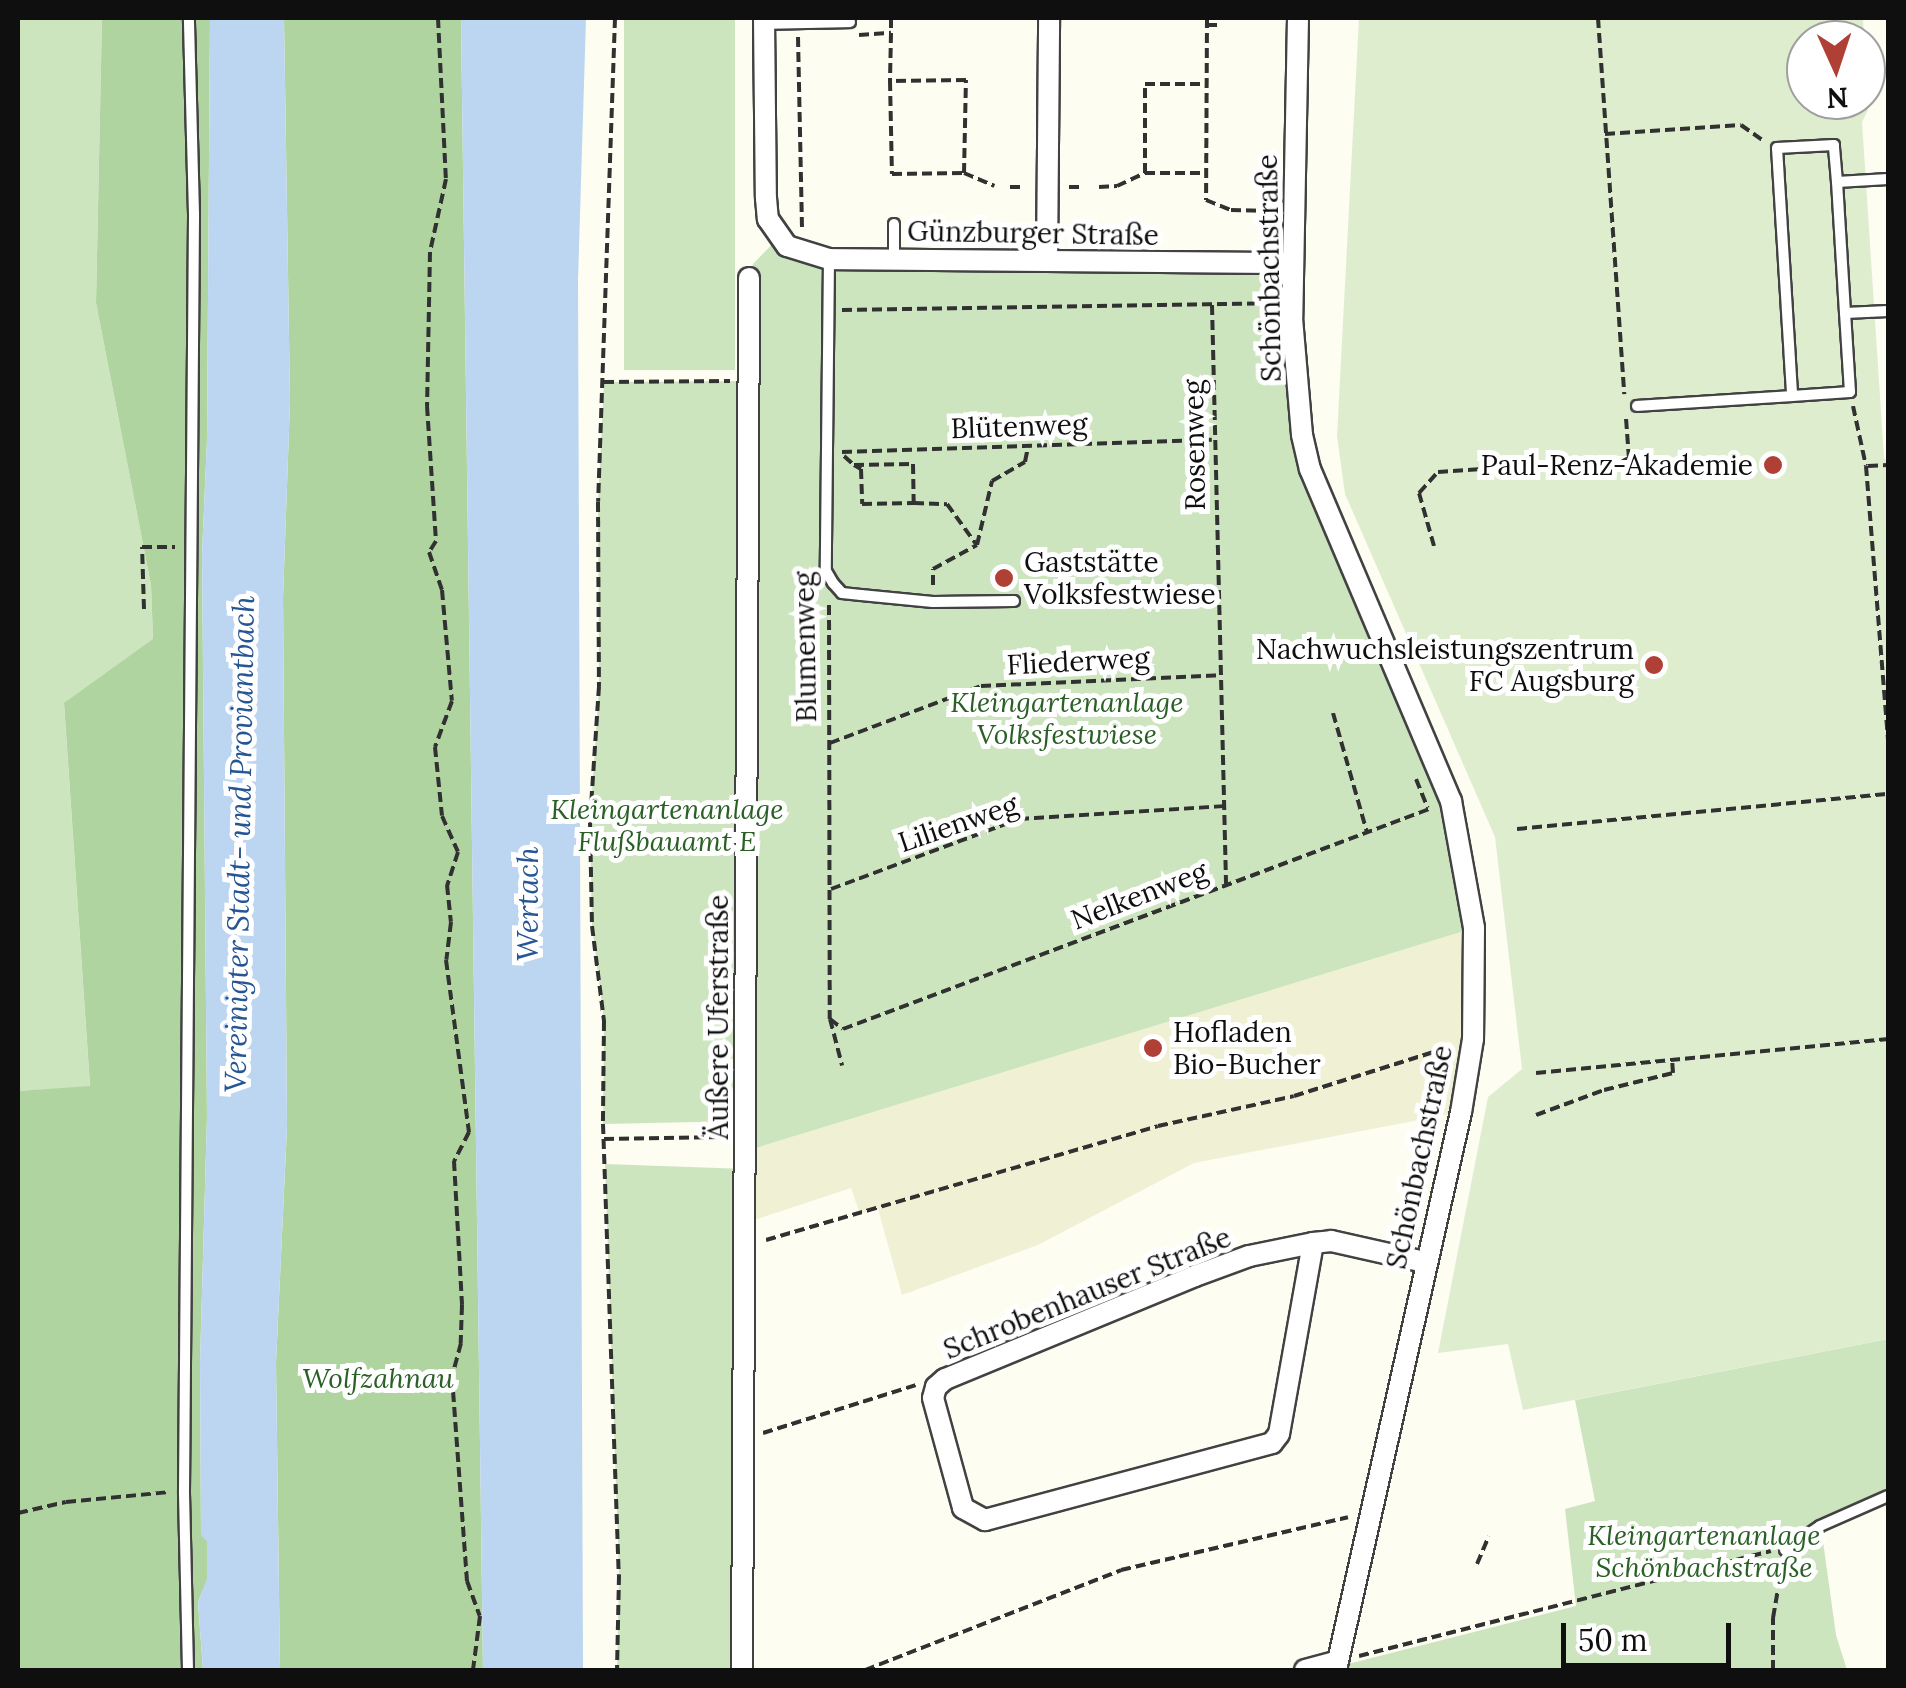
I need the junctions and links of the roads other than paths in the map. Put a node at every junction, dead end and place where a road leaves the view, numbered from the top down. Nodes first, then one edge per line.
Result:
1 (190, 18) edge
2 (1049, 18) edge
3 (1298, 18) edge
4 (850, 22) dead end
5 (764, 26) edge
6 (1888, 178) edge
7 (1836, 182) junction
8 (894, 224) dead end
9 (829, 259) junction
10 (894, 259) junction
11 (1047, 261) junction
12 (1283, 263) junction
13 (749, 278) dead end
14 (1888, 311) edge
15 (1845, 313) junction
16 (1792, 396) junction
17 (1637, 406) dead end
18 (1014, 601) road end
19 (1313, 1243) junction
20 (1424, 1262) junction
21 (1888, 1496) edge
22 (1785, 1550) road end
23 (1337, 1666) edge
24 (188, 1670) edge
25 (742, 1670) edge
26 (1305, 1670) edge

1 - 24 lane
2 - 11 street
3 - 12 street, Schönbachstraße
4 - 5 lane
5 - 9 street, Günzburger Straße
6 - 7 lane
7 - 15 lane
7 - 16 lane
8 - 10 lane
9 - 10 street, Günzburger Straße
9 - 18 lane, Blumenweg
10 - 11 street, Günzburger Straße
11 - 12 street, Günzburger Straße
12 - 20 street, Schönbachstraße
13 - 25 street, Äußere Uferstraße
14 - 15 lane
15 - 16 lane
16 - 17 lane
19 - 19 street, Schrobenhauser Straße
19 - 20 street, Schrobenhauser Straße
20 - 23 street, Schönbachstraße
21 - 22 lane
23 - 26 street

